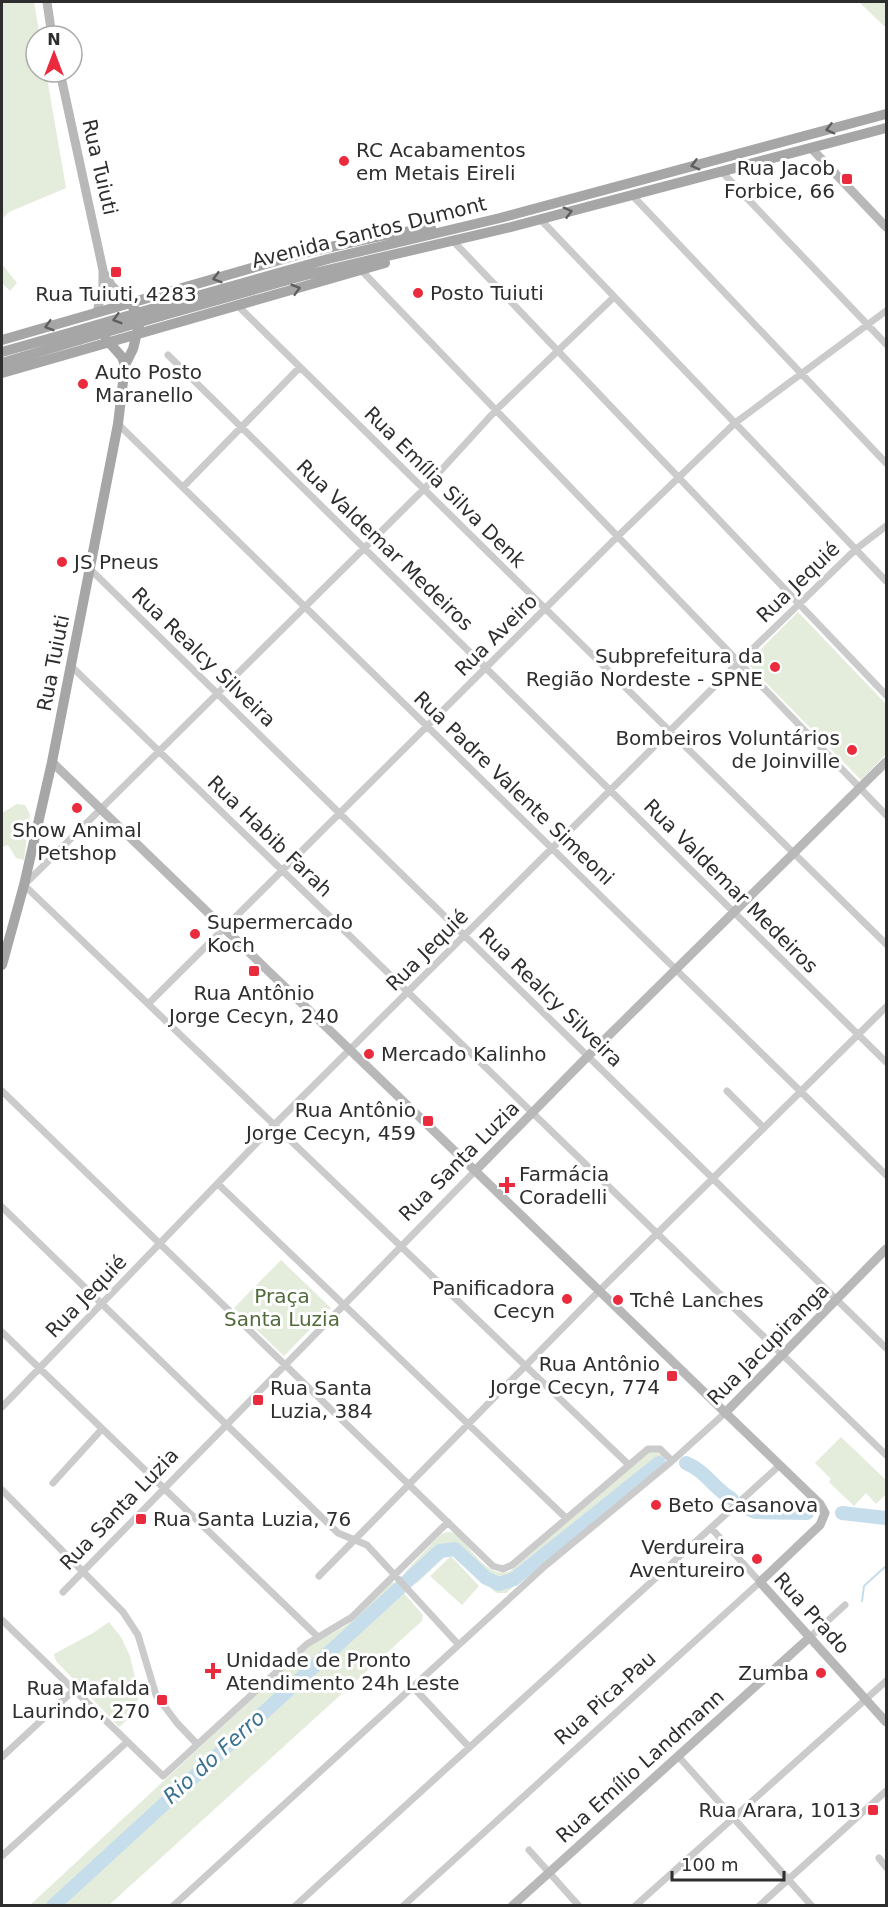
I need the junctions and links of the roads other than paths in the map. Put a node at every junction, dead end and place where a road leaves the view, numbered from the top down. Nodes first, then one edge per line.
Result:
1 (47, 2) edge
2 (50, 24) edge
3 (63, 84) edge
4 (886, 114) edge
5 (886, 128) edge
6 (811, 148) junction
7 (752, 150) junction
8 (757, 163) junction
9 (722, 172) junction
10 (632, 195) junction
11 (500, 218) junction
12 (540, 219) junction
13 (511, 227) junction
14 (886, 227) edge
15 (455, 243) junction
16 (103, 270) junction
17 (361, 270) junction
18 (614, 297) junction
19 (130, 303) junction
20 (237, 305) junction
21 (160, 311) junction
22 (886, 311) edge
23 (97, 312) junction
24 (868, 325) junction
25 (151, 330) junction
26 (137, 334) junction
27 (78, 335) junction
28 (2, 339) edge
29 (109, 342) junction
30 (886, 344) edge
31 (133, 349) junction
32 (557, 351) junction
33 (2, 352) edge
34 (168, 355) dead end
35 (2, 363) edge
36 (125, 365) junction
37 (300, 367) junction
38 (2, 373) edge
39 (801, 373) junction
40 (496, 410) junction
41 (735, 423) junction
42 (118, 424) junction
43 (241, 427) junction
44 (886, 463) edge
45 (678, 477) junction
46 (183, 487) junction
47 (424, 489) junction
48 (886, 526) edge
49 (618, 536) junction
50 (364, 549) junction
51 (856, 549) junction
52 (90, 569) junction
53 (886, 581) edge
54 (798, 603) junction
55 (305, 607) junction
56 (546, 609) junction
57 (739, 662) junction
58 (71, 666) junction
59 (486, 668) junction
60 (218, 694) junction
61 (886, 695) edge
62 (427, 726) junction
63 (670, 731) junction
64 (159, 752) junction
65 (52, 762) junction
66 (886, 762) edge
67 (860, 788) junction
68 (610, 790) junction
69 (101, 809) junction
70 (340, 813) junction
71 (886, 815) edge
72 (552, 849) junction
73 (794, 853) junction
74 (282, 871) junction
75 (24, 885) junction
76 (734, 912) junction
77 (224, 928) junction
78 (465, 936) junction
79 (886, 944) edge
80 (2, 965) edge
81 (676, 969) junction
82 (408, 992) junction
83 (148, 1004) junction
84 (886, 1008) edge
85 (859, 1035) junction
86 (350, 1050) junction
87 (588, 1056) junction
88 (886, 1062) edge
89 (2, 1091) edge
90 (727, 1091) dead end
91 (801, 1092) junction
92 (532, 1113) junction
93 (274, 1125) junction
94 (764, 1128) junction
95 (475, 1171) junction
96 (886, 1175) edge
97 (713, 1179) junction
98 (218, 1184) junction
99 (2, 1207) edge
100 (657, 1234) junction
101 (160, 1243) junction
102 (400, 1246) junction
103 (886, 1249) edge
104 (599, 1291) junction
105 (837, 1299) junction
106 (102, 1304) junction
107 (344, 1304) junction
108 (2, 1332) edge
109 (886, 1348) edge
110 (782, 1355) junction
111 (285, 1364) junction
112 (525, 1366) junction
113 (39, 1368) junction
114 (2, 1407) edge
115 (725, 1413) junction
116 (468, 1424) junction
117 (226, 1425) junction
118 (102, 1429) junction
119 (886, 1455) edge
120 (672, 1461) junction
121 (628, 1465) junction
122 (780, 1465) junction
123 (53, 1483) dead end
124 (409, 1484) junction
125 (164, 1489) junction
126 (2, 1490) edge
127 (566, 1518) junction
128 (448, 1522) junction
129 (711, 1528) junction
130 (355, 1539) junction
131 (84, 1571) junction
132 (318, 1576) dead end
133 (397, 1578) junction
134 (760, 1582) junction
135 (63, 1592) dead end
136 (845, 1605) dead end
137 (2, 1620) edge
138 (317, 1636) junction
139 (810, 1637) junction
140 (459, 1644) junction
141 (886, 1681) edge
142 (412, 1686) junction
143 (74, 1690) junction
144 (866, 1699) junction
145 (886, 1722) edge
146 (127, 1742) junction
147 (197, 1744) junction
148 (469, 1747) junction
149 (678, 1756) junction
150 (2, 1757) edge
151 (886, 1791) edge
152 (733, 1818) junction
153 (529, 1850) dead end
154 (2, 1856) edge
155 (879, 1858) dead end
156 (886, 1867) edge
157 (549, 1872) junction
158 (788, 1879) junction
159 (173, 1905) edge
160 (295, 1905) edge
161 (403, 1905) edge
162 (512, 1905) edge
163 (579, 1905) edge
164 (635, 1905) edge
165 (759, 1905) edge
166 (812, 1905) edge

1 - 2 street
3 - 16 street, Rua Tuiuti
4 -> 7 main road, Avenida Santos Dumont
5 - 6 main road, Avenida Santos Dumont
6 - 8 main road, Avenida Santos Dumont
6 - 14 street
7 - 8 main road
7 -> 11 main road, Avenida Santos Dumont
8 - 9 main road, Avenida Santos Dumont
9 - 10 main road, Avenida Santos Dumont
9 - 24 street
12 -> 10 main road, Avenida Santos Dumont
10 - 39 street
11 -> 19 main road
11 - 21 main road, Avenida Santos Dumont
12 - 13 main road, Avenida Santos Dumont
12 - 18 street
13 - 15 main road
13 - 21 main road, Avenida Santos Dumont
15 - 17 main road
15 - 32 street
16 - 19 street, Rua Tuiuti
16 - 23 street, Rua Tuiuti
20 -> 17 main road
17 - 40 street
18 - 32 street
18 - 41 street
19 - 23 main road
19 - 26 main road, Rua Tuiuti
20 - 25 main road
20 - 37 street, Rua Emília Silva Denk
21 - 27 main road, Avenida Santos Dumont, bridge
22 - 24 street, Rua Aveiro
23 -> 28 main road
23 - 29 main road
24 - 30 street
24 - 39 street, Rua Aveiro
25 - 26 main road
25 - 31 main road
26 - 29 main road
26 - 31 main road, Rua Tuiuti
27 - 33 main road, Avenida Santos Dumont
27 - 35 main road, Avenida Santos Dumont
29 - 36 main road
29 - 38 main road
31 - 36 main road, Rua Tuiuti
32 - 40 street
32 - 45 street
34 - 43 street, Rua Valdemar Medeiros
36 - 42 main road, Rua Tuiuti
37 - 43 street
37 - 47 street, Rua Emília Silva Denk
39 - 41 street, Rua Aveiro
39 - 44 street
40 - 47 street
40 - 49 street
41 - 45 street, Rua Aveiro
41 - 51 street
42 - 46 street, Rua Padre Valente Simeoni
42 - 52 main road, Rua Tuiuti
43 - 46 street
43 - 50 street, Rua Valdemar Medeiros
45 - 49 street, Rua Aveiro
45 - 54 street
46 - 55 street, Rua Padre Valente Simeoni
47 - 50 street
47 - 56 street, Rua Emília Silva Denk
48 - 51 street, Rua Jequié
49 - 56 street, Rua Aveiro
49 - 57 street
50 - 55 street
50 - 59 street, Rua Valdemar Medeiros
51 - 53 street
51 - 54 street, Rua Jequié
52 - 58 main road, Rua Tuiuti
52 - 60 street, Rua Realcy Silveira
54 - 57 street, Rua Jequié
54 - 61 street
55 - 60 street
55 - 62 street, Rua Padre Valente Simeoni
56 - 59 street, Rua Aveiro
56 - 63 street, Rua Emília Silva Denk
57 - 63 street, Rua Jequié
57 - 67 street
58 - 64 street, Rua Habib Farah
58 - 65 main road, Rua Tuiuti
59 - 62 street, Rua Aveiro
59 - 68 street, Rua Valdemar Medeiros
60 - 64 street
60 - 70 street, Rua Realcy Silveira
62 - 70 street, Rua Aveiro
62 - 72 street, Rua Padre Valente Simeoni
63 - 68 street, Rua Jequié
63 - 73 street, Rua Emília Silva Denk
64 - 69 street
64 - 74 street, Rua Habib Farah
65 - 69 street
65 - 75 main road, Rua Tuiuti
66 - 67 street, Rua Santa Luzia
67 - 71 street
67 - 73 street, Rua Santa Luzia
68 - 72 street, Rua Jequié
68 - 76 street, Rua Valdemar Medeiros
69 - 75 street
69 - 77 street
70 - 74 street, Rua Aveiro
70 - 78 street, Rua Realcy Silveira
72 - 78 street, Rua Jequié
72 - 81 street, Rua Padre Valente Simeoni
73 - 76 street, Rua Santa Luzia
73 - 79 street, Rua Emília Silva Denk
74 - 77 street, Rua Aveiro
74 - 82 street, Rua Habib Farah
75 - 80 main road, Rua Tuiuti
75 - 83 street
76 - 81 street, Rua Santa Luzia
76 - 85 street, Rua Valdemar Medeiros
77 - 83 street, Rua Aveiro
77 - 86 street
78 - 82 street, Rua Jequié
78 - 87 street, Rua Realcy Silveira
81 - 87 street, Rua Santa Luzia
81 - 91 street, Rua Padre Valente Simeoni
82 - 86 street, Rua Jequié
82 - 92 street, Rua Habib Farah
83 - 93 street
84 - 85 street
85 - 88 street, Rua Valdemar Medeiros
85 - 91 street
86 - 93 street, Rua Jequié
86 - 95 street
87 - 92 street, Rua Santa Luzia
87 - 97 street, Rua Realcy Silveira
89 - 101 street
90 - 94 street
91 - 94 street
91 - 96 street, Rua Padre Valente Simeoni
92 - 95 street, Rua Santa Luzia
92 - 100 street, Rua Habib Farah
93 - 98 street, Rua Jequié
93 - 102 street
94 - 97 street
95 - 102 street, Rua Santa Luzia
95 - 104 street
97 - 100 street
97 - 105 street, Rua Realcy Silveira
98 - 101 street, Rua Jequié
98 - 107 street
99 - 106 street
100 - 104 street
100 - 110 street, Rua Habib Farah
101 - 106 street, Rua Jequié
101 - 111 street
102 - 107 street, Rua Santa Luzia
102 - 112 street
103 - 105 street, Rua Jacupiranga
104 - 112 street
104 - 115 street
105 - 109 street, Rua Realcy Silveira
105 - 110 street, Rua Jacupiranga
106 - 113 street, Rua Jequié
106 - 117 street
107 - 111 street, Rua Santa Luzia
107 - 116 street
108 - 113 street
110 - 115 street, Rua Jacupiranga
110 - 119 street, Rua Habib Farah
111 - 117 street, Rua Santa Luzia
111 - 124 street
112 - 116 street
112 - 121 street
113 - 114 street, Rua Jequié
113 - 118 street
115 - 120 street, Rua Jacupiranga
115 - 122 street
116 - 124 street
116 - 127 street
117 - 125 street, Rua Santa Luzia
117 - 130 street
118 - 123 street
118 - 125 street
120 - 121 street
120 - 140 street, Rua Jacupiranga
121 - 127 street
122 - 129 street
122 - 134 street, Rua Pica-Pau
124 - 128 street
124 - 130 street
125 - 131 street, Rua Santa Luzia
125 - 138 street
126 - 131 street
127 - 128 street
128 - 133 street
129 - 134 street, Rua Prado
129 - 148 street
130 - 132 street
130 - 133 street
131 - 135 street, Rua Santa Luzia
131 - 147 street
133 - 138 street
133 - 140 street
134 - 139 street, Rua Prado
134 - 161 street, Rua Pica-Pau
136 - 139 street, Rua Emílio Landmann
137 - 143 street
138 - 147 street
139 - 144 street, Rua Prado
139 - 149 street, Rua Emílio Landmann
140 - 142 street, Rua Jacupiranga
141 - 144 street
142 - 148 street
142 - 159 street, Rua Jacupiranga
143 - 146 street
143 - 150 street
144 - 145 street, Rua Prado
144 - 152 street
146 - 147 street
146 - 154 street
148 - 160 street
149 - 152 street
149 - 157 street, Rua Emílio Landmann
151 - 158 street
152 - 158 street
152 - 164 street
153 - 157 street
155 - 156 street
157 - 162 street, Rua Emílio Landmann
157 - 163 street
158 - 165 street
158 - 166 street

